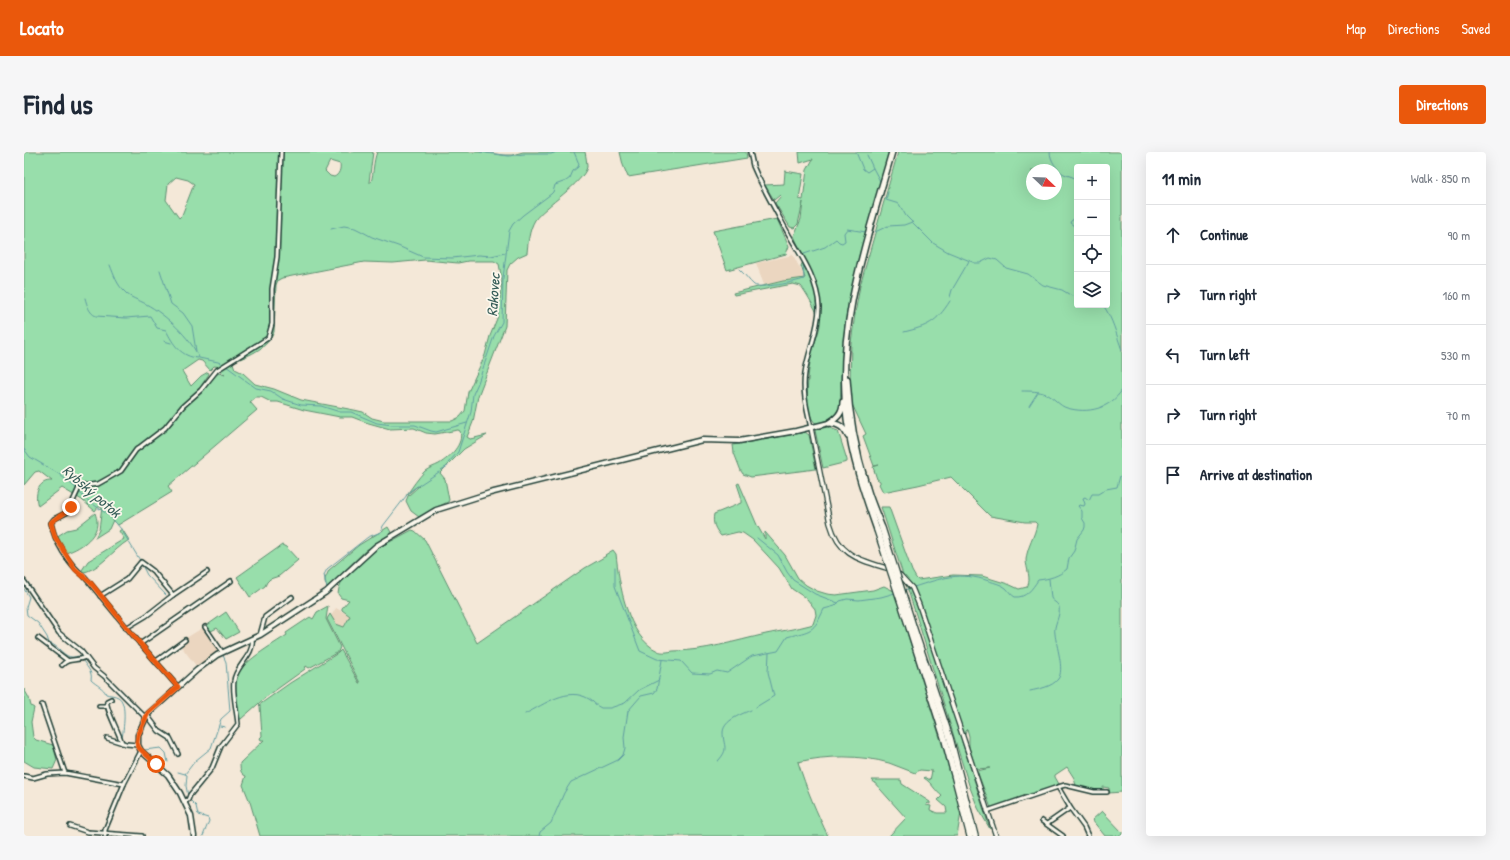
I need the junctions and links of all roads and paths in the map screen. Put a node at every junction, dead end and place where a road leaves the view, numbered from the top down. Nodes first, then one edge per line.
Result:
1 (282, 152) edge
2 (750, 152) edge
3 (894, 152) edge
4 (844, 389) junction
5 (829, 423) junction
6 (811, 428) junction
7 (851, 445) junction
8 (879, 529) junction
9 (886, 568) dead end
10 (207, 572) dead end
11 (900, 575) dead end
12 (24, 581) edge
13 (230, 582) dead end
14 (26, 586) edge
15 (173, 595) junction
16 (100, 596) junction
17 (292, 597) dead end
18 (911, 626) junction
19 (205, 627) dead end
20 (126, 628) junction
21 (260, 635) junction
22 (38, 638) dead end
23 (252, 639) junction
24 (185, 640) dead end
25 (140, 644) junction
26 (222, 652) junction
27 (86, 656) junction
28 (67, 660) junction
29 (155, 662) junction
30 (62, 665) dead end
31 (178, 687) junction
32 (111, 699) dead end
33 (42, 705) dead end
34 (99, 706) dead end
35 (106, 706) junction
36 (146, 716) junction
37 (107, 738) dead end
38 (122, 743) junction
39 (138, 745) junction
40 (141, 751) junction
41 (178, 754) dead end
42 (65, 773) junction
43 (24, 776) edge
44 (124, 784) junction
45 (1058, 787) junction
46 (1108, 792) dead end
47 (185, 801) junction
48 (1070, 808) junction
49 (987, 811) junction
50 (1042, 821) dead end
51 (1047, 824) junction
52 (70, 826) dead end
53 (105, 835) edge
54 (142, 836) edge
55 (194, 836) edge
56 (970, 836) edge
57 (975, 836) edge
58 (996, 836) edge
59 (1063, 836) edge
60 (1088, 836) edge

1 - 16 street
2 - 6 street
3 - 4 highway
3 - 8 highway
4 - 5 highway
4 - 7 highway
5 - 6 main road
5 - 7 highway
6 - 9 street
6 - 21 main road
7 - 8 highway
8 - 18 highway, bridge
10 - 15 street
11 - 49 street
12 - 14 street
13 - 25 street
14 - 27 street
15 - 16 street
15 - 20 street
16 - 20 street
17 - 21 street
18 - 56 highway
18 - 57 highway
19 - 26 street
20 - 25 street
21 - 23 main road
22 - 28 street
23 - 26 main road
23 - 47 street
24 - 29 street
25 - 29 street
26 - 31 main road
27 - 28 street
27 - 36 street
28 - 30 street
29 - 31 street
31 - 36 main road
32 - 35 street
33 - 42 street
34 - 35 street
35 - 38 street
36 - 39 main road
36 - 41 street
37 - 38 street
38 - 39 street
39 - 40 main road
40 - 44 street
40 - 47 main road
42 - 43 street
42 - 44 street
44 - 53 street
45 - 46 street
45 - 48 street
45 - 49 street
47 - 55 main road
48 - 51 street
48 - 60 street
49 - 58 street
50 - 51 street
51 - 59 street
52 - 53 street
53 - 54 street

